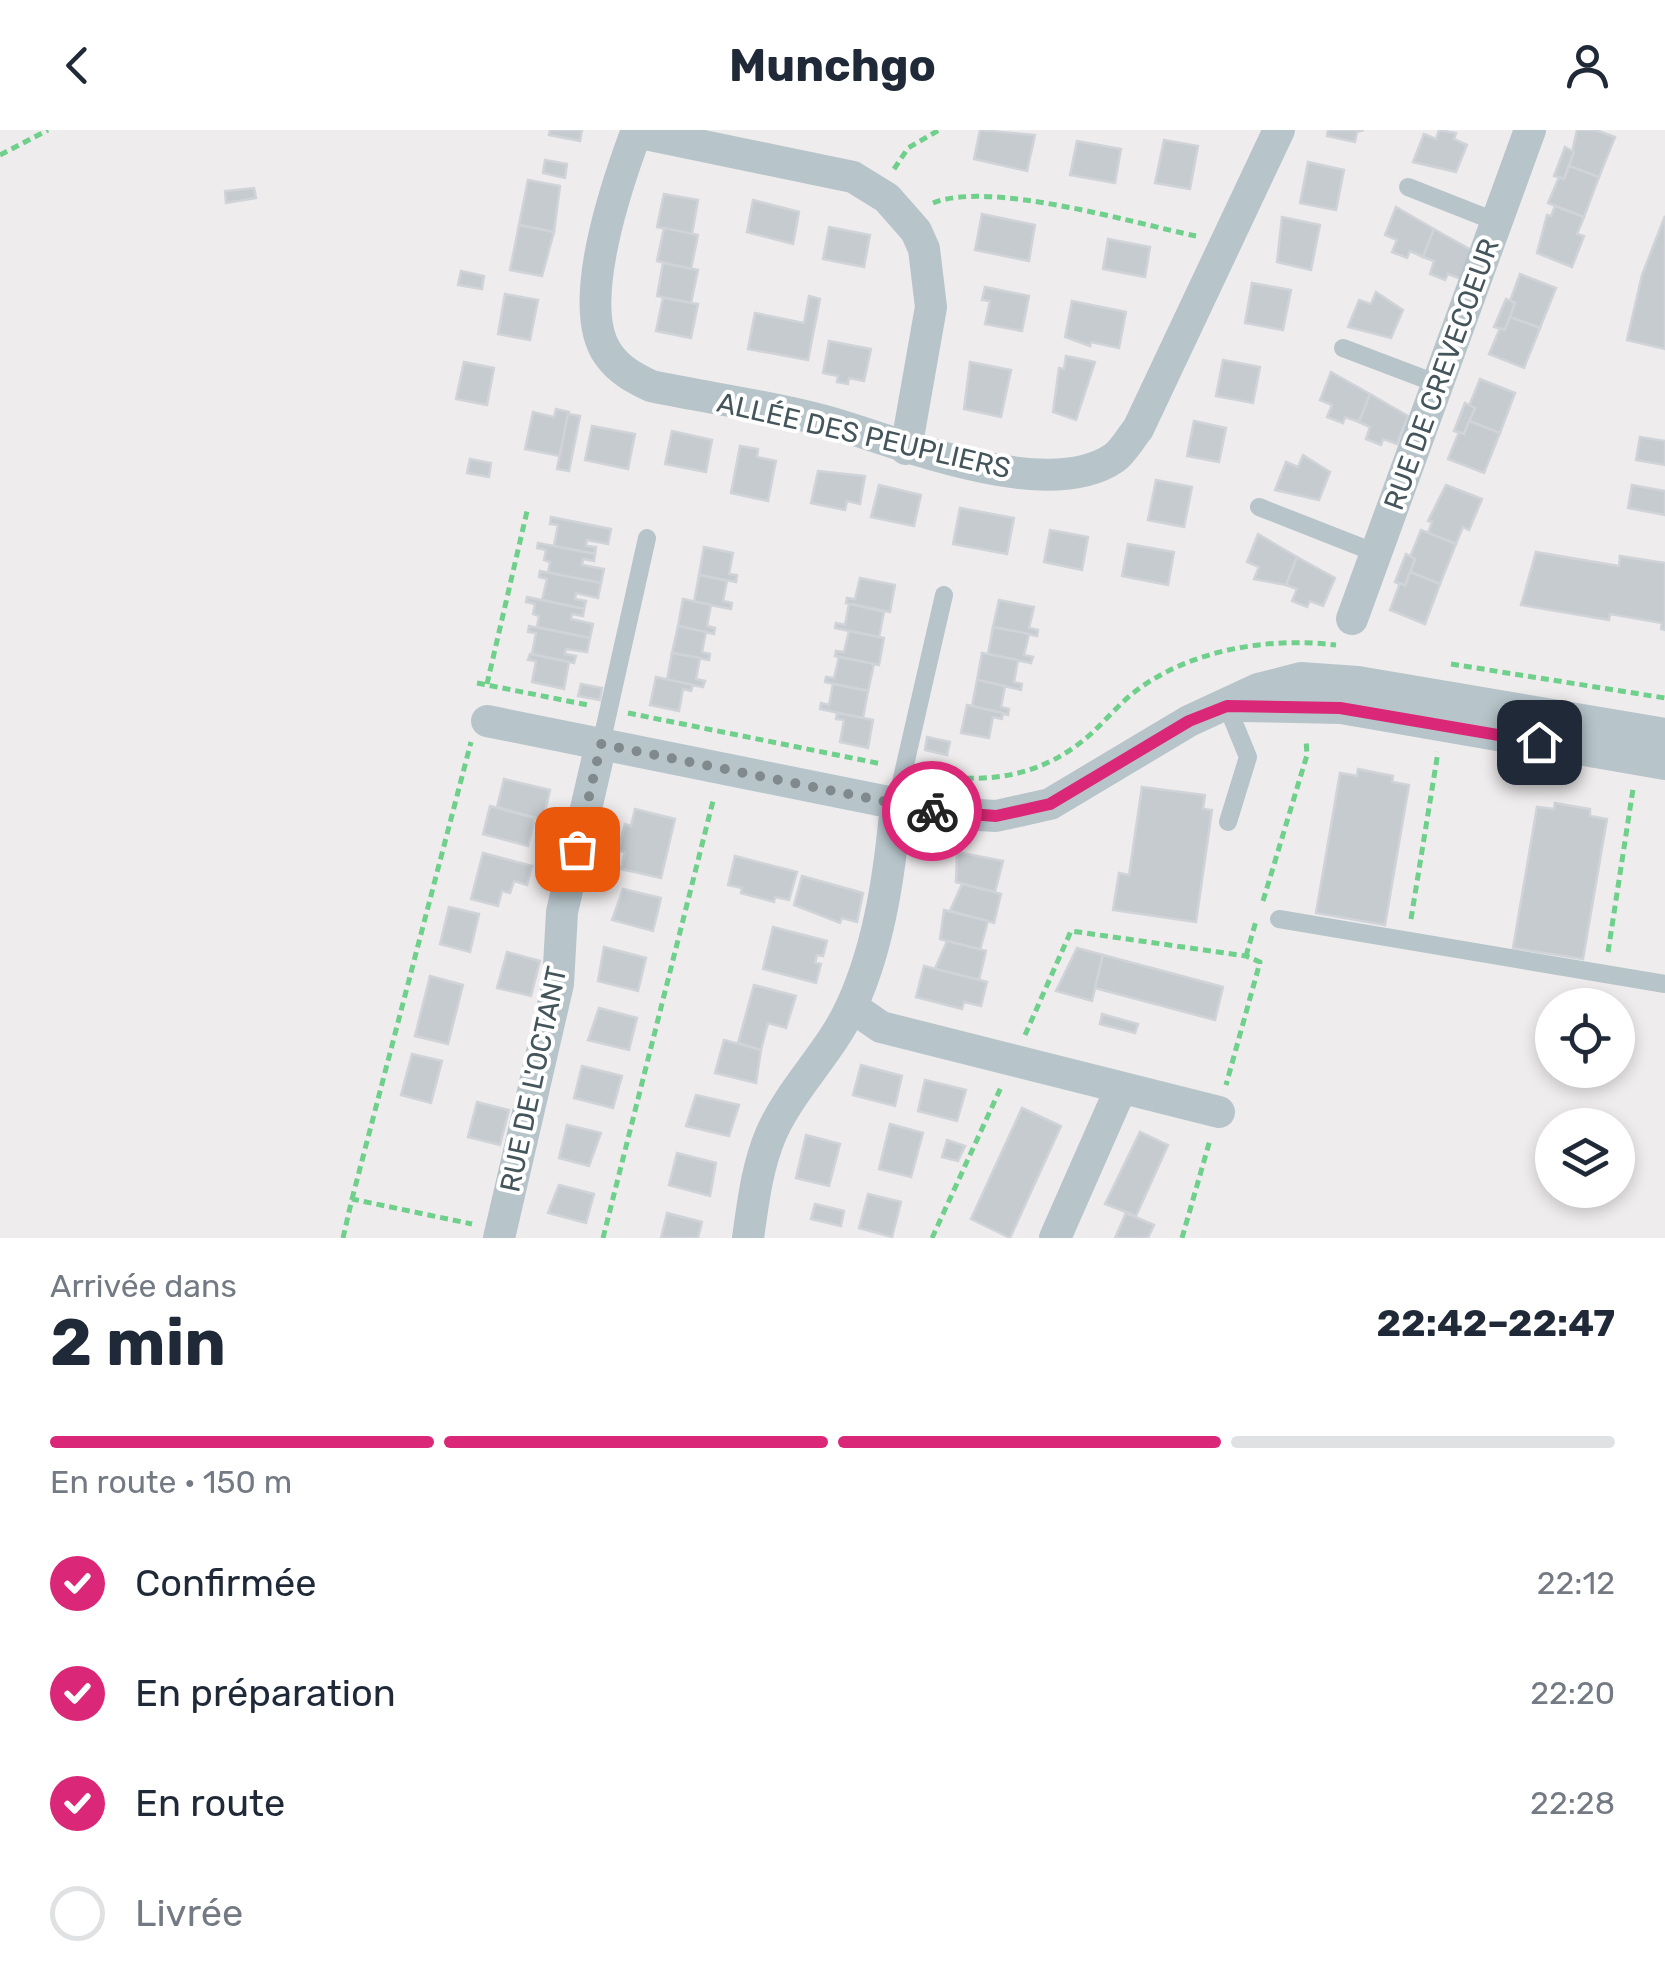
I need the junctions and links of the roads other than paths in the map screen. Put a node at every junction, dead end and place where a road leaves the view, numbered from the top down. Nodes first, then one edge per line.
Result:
1 (1280, 130) edge
2 (1530, 130) edge
3 (637, 131) edge
4 (1408, 187) dead end
5 (1497, 222) junction
6 (1343, 348) dead end
7 (1438, 384) junction
8 (906, 449) junction
9 (1260, 507) dead end
10 (647, 538) dead end
11 (1376, 553) junction
12 (944, 595) dead end
13 (1349, 633) road end
14 (1227, 706) junction
15 (487, 721) road end
16 (1665, 734) edge
17 (601, 744) junction
18 (1665, 764) edge
19 (896, 804) junction
20 (1228, 822) dead end
21 (1279, 919) dead end
22 (1665, 984) edge
23 (852, 1007) junction
24 (1121, 1088) junction
25 (1218, 1115) road end
26 (500, 1234) edge
27 (748, 1238) edge
28 (1055, 1238) edge

1 - 8 street, ALLÉE DES PEUPLIERS
2 - 5 street, RUE DE CREVECOEUR
3 - 8 street
3 - 8 street, ALLÉE DES PEUPLIERS
4 - 5 lane
5 - 7 street, RUE DE CREVECOEUR
6 - 7 lane
7 - 11 street, RUE DE CREVECOEUR
9 - 11 lane
10 - 17 lane
11 - 13 street, RUE DE CREVECOEUR
12 - 19 lane
14 - 16 street
14 - 18 street
14 - 19 street
14 - 20 lane
15 - 17 street
17 - 19 street
17 - 26 street, RUE DE L'OCTANT
19 - 23 street
21 - 22 lane
23 - 24 street
23 - 27 street
24 - 25 street
24 - 28 street

